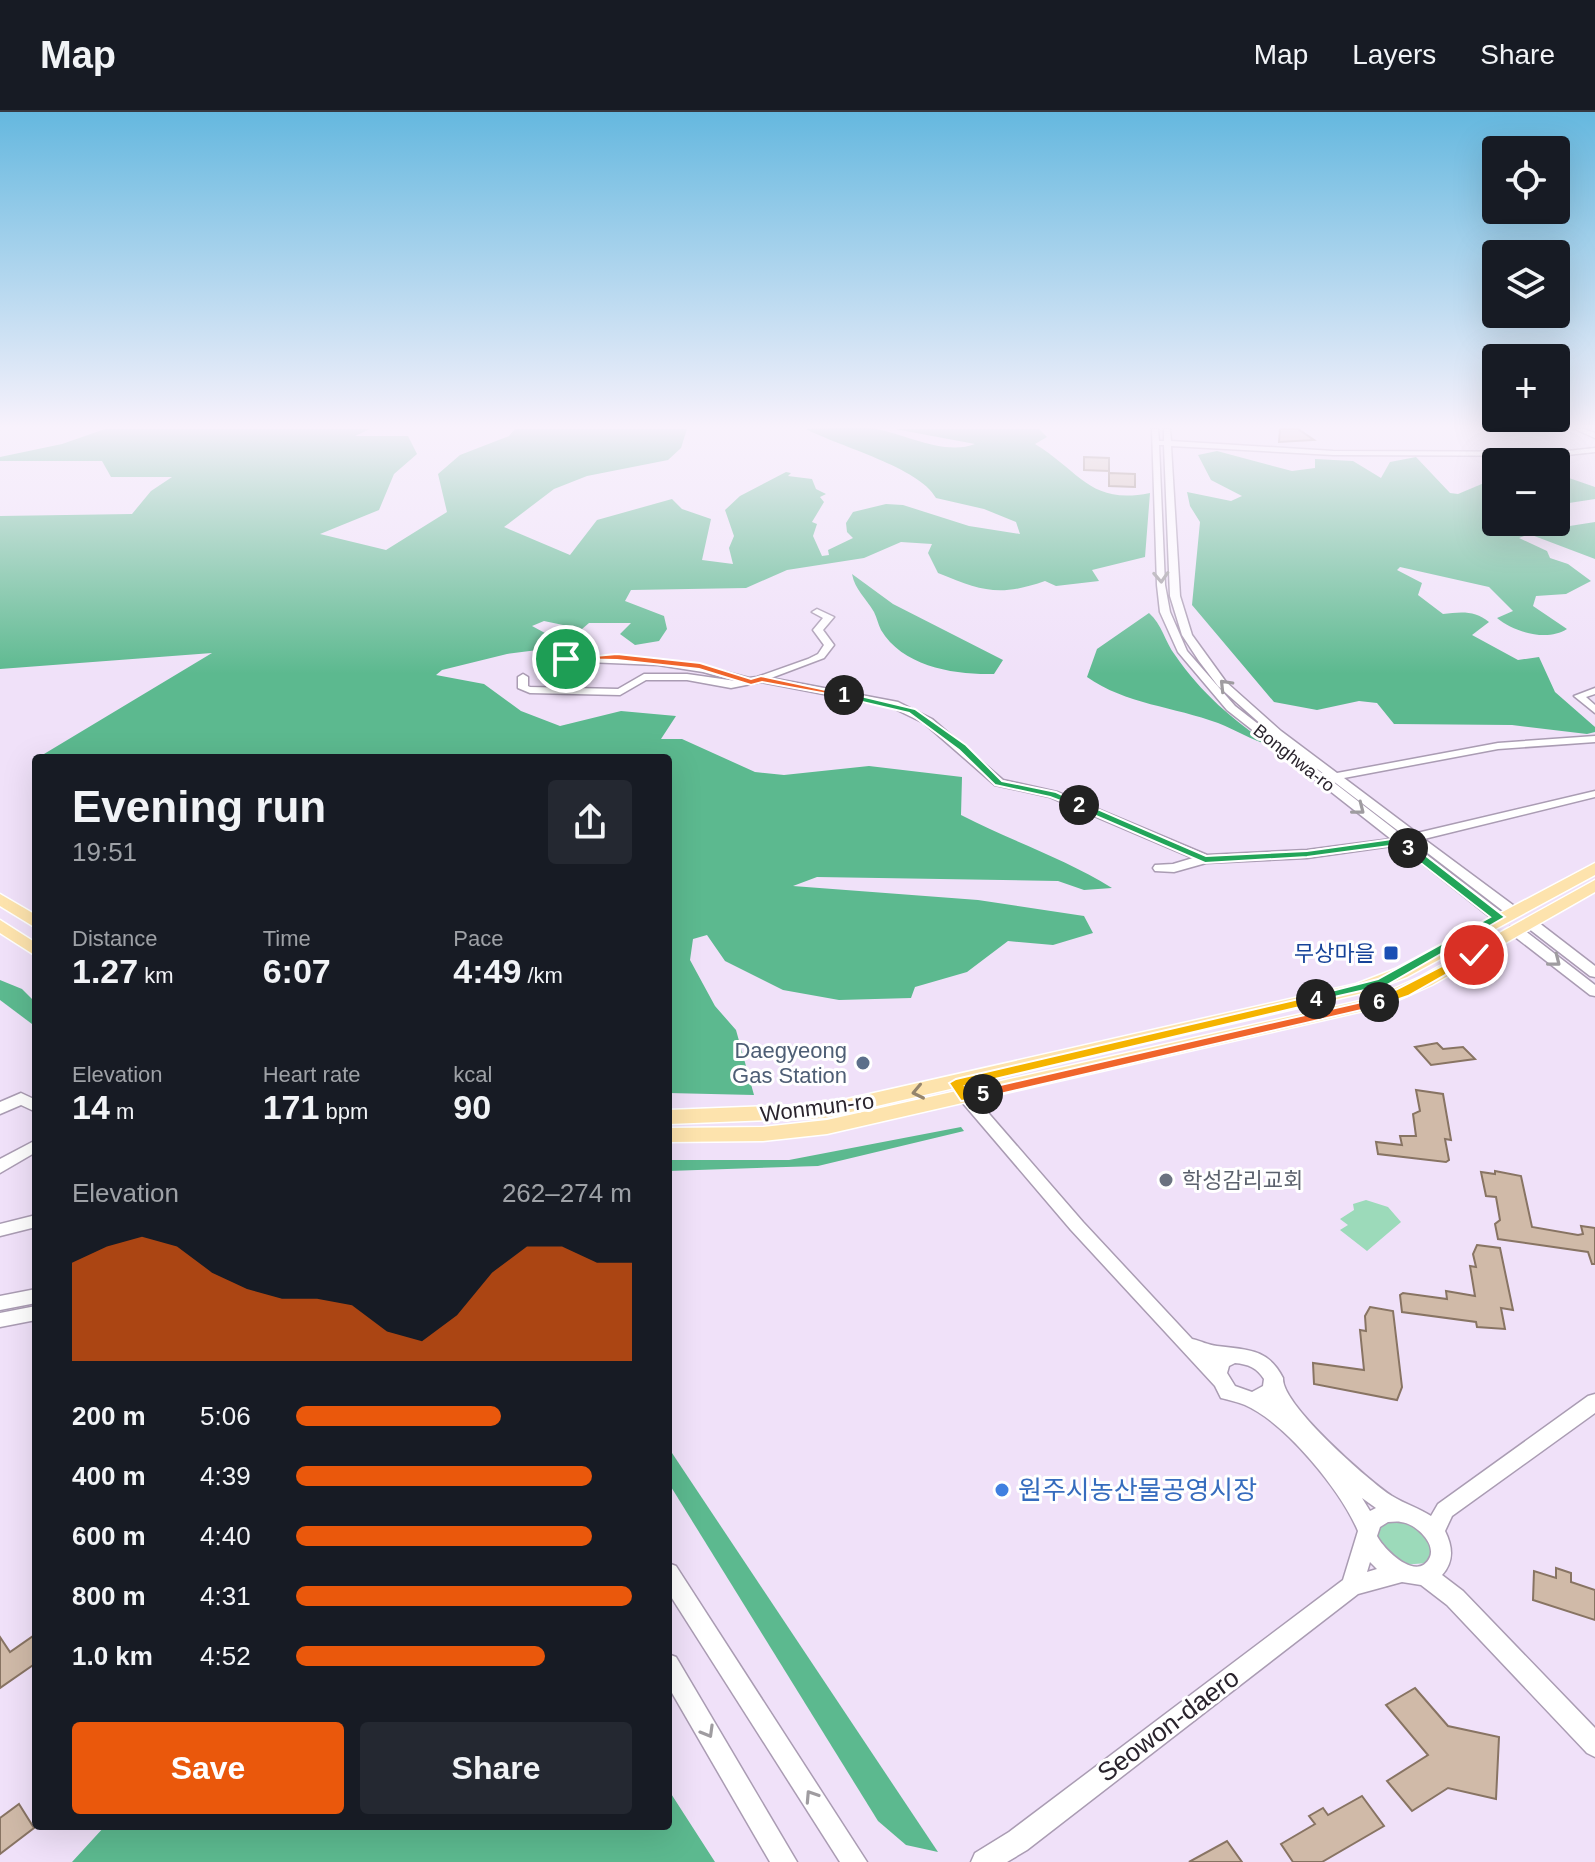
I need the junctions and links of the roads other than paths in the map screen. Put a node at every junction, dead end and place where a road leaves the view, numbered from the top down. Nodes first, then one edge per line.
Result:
1 (1158, 511) edge
2 (1172, 511) edge
3 (817, 612) dead end
4 (566, 659) dead end
5 (523, 677) dead end
6 (756, 680) junction
7 (1595, 691) edge
8 (1595, 710) edge
9 (1595, 739) edge
10 (1337, 776) junction
11 (1595, 794) edge
12 (1418, 837) junction
13 (1399, 841) junction
14 (1205, 859) junction
15 (1159, 868) dead end
16 (1595, 868) edge
17 (1595, 885) edge
18 (0, 899) edge
19 (32, 920) edge
20 (1514, 920) junction
21 (0, 925) edge
22 (32, 948) edge
23 (1595, 973) edge
24 (1595, 992) edge
25 (961, 1090) junction
26 (32, 1105) edge
27 (0, 1109) edge
28 (672, 1115) edge
29 (672, 1135) edge
30 (32, 1147) edge
31 (0, 1167) edge
32 (32, 1222) edge
33 (0, 1230) edge
34 (32, 1297) edge
35 (0, 1303) edge
36 (32, 1314) edge
37 (0, 1320) edge
38 (1176, 1333) junction
39 (1229, 1357) junction
40 (1219, 1380) junction
41 (1274, 1386) junction
42 (1253, 1400) junction
43 (1595, 1402) edge
44 (1445, 1510) junction
45 (1406, 1513) junction
46 (1434, 1531) junction
47 (1368, 1534) junction
48 (1433, 1569) junction
49 (1400, 1573) junction
50 (672, 1579) edge
51 (1352, 1586) junction
52 (672, 1672) edge
53 (1595, 1745) edge
54 (784, 1862) edge
55 (854, 1862) edge
56 (984, 1862) edge

1 -> 13 street, Bonghwa-ro
10 -> 2 street, Bonghwa-ro
3 - 6 street
4 - 6 street
5 - 6 street
6 - 14 street
7 - 8 street
9 - 10 street
10 - 12 street, Bonghwa-ro
11 - 12 street
12 - 13 street
12 - 20 street, Bonghwa-ro
13 - 14 street
13 - 20 street, Bonghwa-ro
14 - 15 street
16 - 20 main road, Wonmun-ro
17 - 20 main road, Wonmun-ro
18 - 19 main road
20 - 23 street, Bonghwa-ro
20 -> 24 street, Bonghwa-ro
20 - 25 main road, Wonmun-ro
21 - 22 main road
25 -> 28 main road, Wonmun-ro
25 - 29 main road, Wonmun-ro
25 - 38 street
26 - 27 street
30 - 31 street
32 - 33 street
34 - 35 street
36 - 37 street
38 - 39 street
38 - 40 street
39 - 40 street
39 - 41 street
40 - 42 street
41 - 42 street
41 - 45 street
42 - 47 street
43 - 44 street
44 - 45 street
44 - 46 street
45 - 46 street
45 - 47 street
46 - 48 street
47 - 49 street
47 - 51 street
48 - 49 street
48 - 53 street
49 - 51 street
55 -> 50 street
51 - 56 street, Seowon-daero
52 -> 54 street

